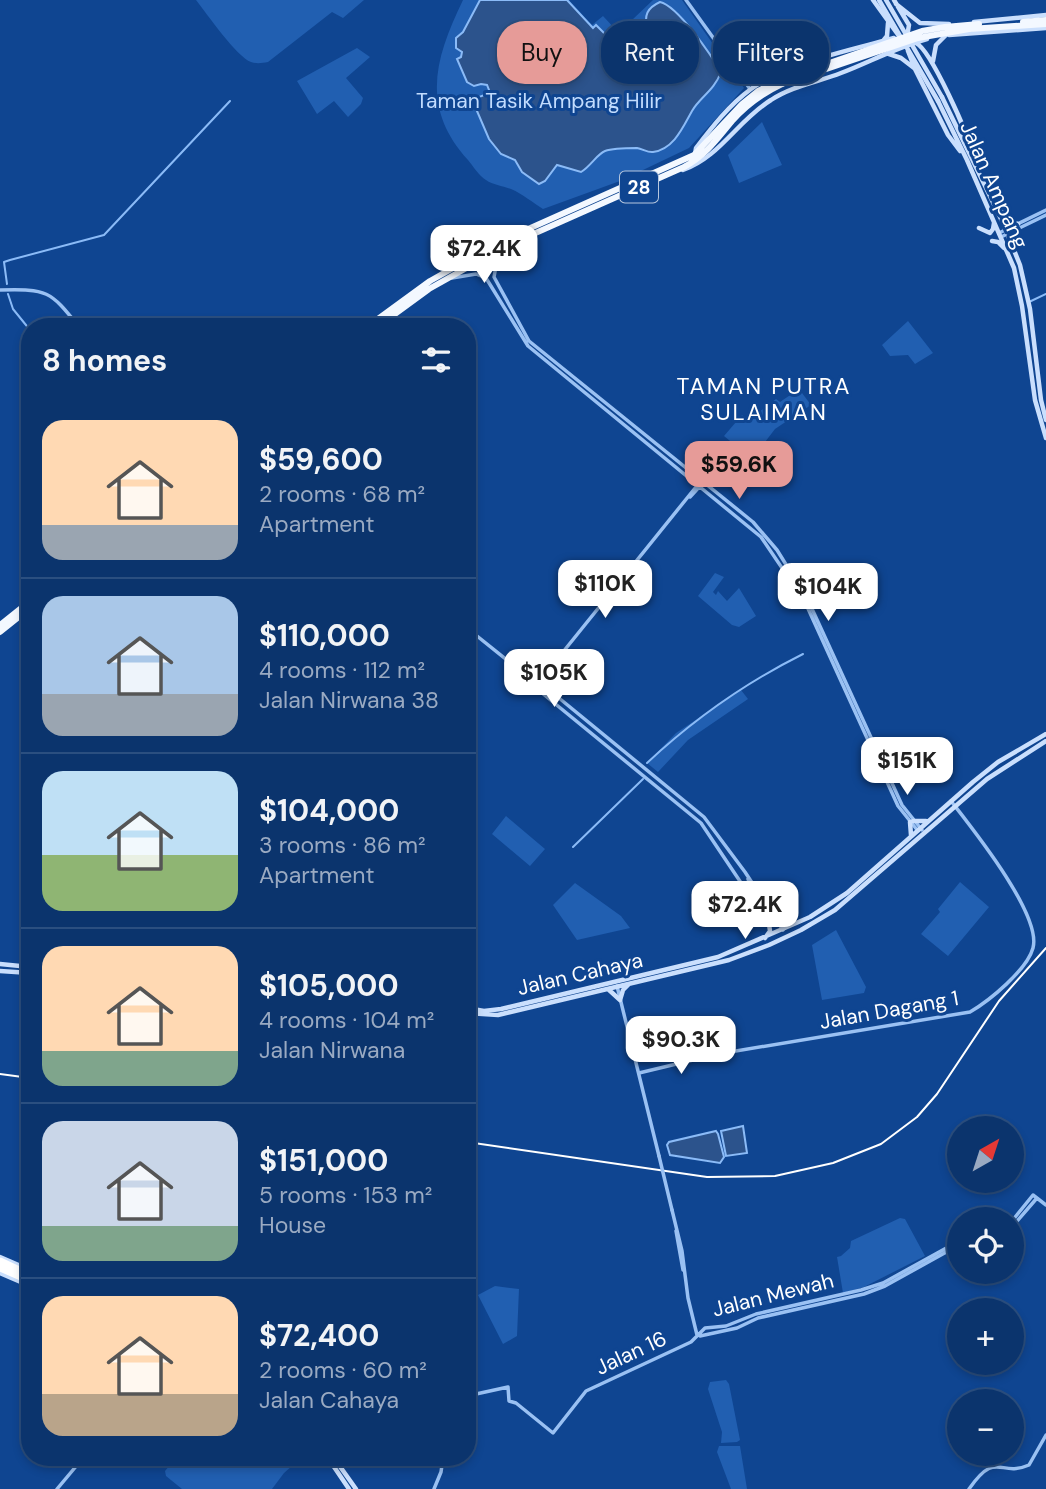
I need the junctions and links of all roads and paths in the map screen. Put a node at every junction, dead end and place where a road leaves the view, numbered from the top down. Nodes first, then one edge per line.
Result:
1 (686, 0) edge
2 (873, 0) edge
3 (879, 0) edge
4 (886, 0) edge
5 (895, 2) edge
6 (906, 20) junction
7 (1046, 22) edge
8 (949, 24) junction
9 (890, 25) junction
10 (930, 26) junction
11 (946, 36) junction
12 (897, 37) junction
13 (931, 38) junction
14 (922, 40) junction
15 (885, 41) junction
16 (907, 41) junction
17 (915, 43) junction
18 (926, 52) junction
19 (891, 53) junction
20 (910, 58) junction
21 (935, 68) junction
22 (915, 69) junction
23 (750, 89) junction
24 (940, 99) junction
25 (721, 130) junction
26 (694, 155) junction
27 (967, 160) junction
28 (974, 162) junction
29 (671, 174) junction
30 (994, 204) junction
31 (1046, 212) edge
32 (994, 221) junction
33 (1018, 226) junction
34 (979, 228) dead end
35 (1007, 232) junction
36 (1000, 235) junction
37 (1011, 241) junction
38 (992, 242) dead end
39 (511, 243) junction
40 (1007, 251) junction
41 (444, 280) junction
42 (0, 290) edge
43 (69, 318) edge
44 (379, 318) edge
45 (390, 318) edge
46 (1046, 420) edge
47 (1046, 438) edge
48 (700, 483) junction
49 (21, 608) edge
50 (21, 615) edge
51 (1, 623) edge
52 (0, 632) edge
53 (476, 635) edge
54 (517, 668) junction
55 (532, 676) junction
56 (543, 677) junction
57 (541, 683) junction
58 (535, 687) junction
59 (1046, 734) edge
60 (1046, 741) edge
61 (950, 800) junction
62 (954, 806) junction
63 (928, 820) junction
64 (911, 821) junction
65 (711, 825) junction
66 (705, 829) junction
67 (921, 831) junction
68 (910, 836) junction
69 (748, 877) junction
70 (751, 896) junction
71 (776, 920) junction
72 (769, 924) junction
73 (794, 925) junction
74 (801, 930) junction
75 (779, 933) junction
76 (764, 939) junction
77 (769, 945) junction
78 (0, 964) edge
79 (21, 966) edge
80 (0, 971) edge
81 (21, 972) edge
82 (624, 979) junction
83 (628, 985) junction
84 (606, 986) junction
85 (617, 986) junction
86 (620, 1000) junction
87 (476, 1011) edge
88 (639, 1073) junction
89 (1035, 1197) junction
90 (1046, 1205) edge
91 (1024, 1209) edge
92 (1024, 1211) edge
93 (947, 1249) edge
94 (947, 1250) edge
95 (0, 1259) edge
96 (21, 1267) edge
97 (0, 1270) edge
98 (21, 1270) edge
99 (21, 1279) edge
100 (693, 1321) junction
101 (705, 1328) junction
102 (698, 1336) junction
103 (476, 1394) edge
104 (1046, 1435) edge
105 (76, 1466) edge
106 (333, 1466) edge
107 (340, 1466) edge
108 (441, 1466) edge
109 (57, 1489) edge
110 (349, 1489) edge
111 (356, 1489) edge
112 (433, 1489) edge
113 (969, 1489) edge

1 - 23 street
2 - 9 main road
3 - 24 main road, Jalan Ampang, bridge
4 - 24 main road, Jalan Ampang, bridge
5 - 6 main road
5 - 8 main road
6 - 9 main road
6 - 16 main road
7 - 8 main road
7 - 11 main road
7 - 25 highway, 28, bridge
8 - 10 main road
9 - 12 main road
9 - 15 main road
10 - 13 main road
10 - 16 main road
11 - 13 main road
11 - 21 main road
12 - 15 main road
12 - 16 main road
13 - 14 main road
14 - 16 main road
14 - 17 main road
15 - 19 main road
15 - 23 main road
16 - 17 main road
16 - 19 main road
16 - 20 main road
17 - 18 main road
18 - 20 main road
18 - 21 main road
19 - 22 main road
19 - 29 main road
20 - 22 main road
21 - 28 main road
22 - 27 main road
23 - 26 main road
24 - 27 main road, Jalan Ampang
24 - 28 main road, Jalan Ampang
25 - 26 highway, 28
25 - 29 highway, 28
26 - 44 highway, 28
27 - 32 main road, Jalan Ampang
28 - 30 main road, Jalan Ampang
29 - 39 highway, 28
30 - 33 main road
30 - 35 main road, Jalan Ampang
31 - 33 street
32 - 34 main road
32 - 36 main road, Jalan Ampang
33 - 35 street
33 - 37 main road
35 - 36 street
35 - 37 main road, Jalan Ampang
36 - 40 main road, Jalan Ampang
37 - 46 main road, Jalan Ampang
38 - 40 main road
39 - 41 highway, 28
39 - 48 street
40 - 47 main road, Jalan Ampang
41 - 45 highway, 28
41 - 48 street
42 - 43 street
48 - 56 street
48 - 64 street
49 - 51 highway
50 - 52 highway
53 - 54 street
54 - 55 street
54 - 58 street
55 - 56 street
55 - 57 street
56 - 57 street
56 - 57 street
57 - 58 street
57 - 65 street
58 - 66 street
59 - 61 main road, Jalan Cahaya
60 - 62 main road, Jalan Cahaya
61 - 62 street, Jalan Dagang 1
61 - 63 main road, Jalan Cahaya
62 - 67 main road, Jalan Cahaya
62 - 88 street, Jalan Dagang 1
63 - 64 main road
63 - 67 main road, Jalan Cahaya
64 - 67 street
64 - 68 main road
65 - 66 street
65 - 69 street
66 - 70 street
67 - 68 main road, Jalan Cahaya
67 - 74 main road, Jalan Cahaya
68 - 73 main road, Jalan Cahaya
69 - 70 street
69 - 71 street
70 - 72 street
71 - 73 main road
71 - 75 street
72 - 75 street
72 - 76 main road
73 - 75 main road, Jalan Cahaya
74 - 75 main road
74 - 77 main road, Jalan Cahaya
75 - 76 main road, Jalan Cahaya
75 - 77 main road
76 - 82 main road, Jalan Cahaya
77 - 83 main road, Jalan Cahaya
78 - 79 main road
80 - 81 main road
82 - 84 main road, Jalan Cahaya
82 - 85 main road
83 - 85 main road, Jalan Cahaya
83 - 86 main road
84 - 85 main road
84 - 86 main road
84 - 87 main road, Jalan Cahaya
85 - 86 street
86 - 88 street
88 - 100 street, bridge
89 - 90 street
89 - 91 street
89 - 92 street
93 - 101 street, Jalan Mewah
94 - 102 street, Jalan Mewah
95 - 96 main road
95 - 98 highway
97 - 99 highway
100 - 101 street
100 - 102 street
101 - 102 street, Jalan Mewah
102 - 103 street, Jalan 16
104 - 113 street
105 - 109 street
106 - 110 main road
107 - 111 main road
108 - 112 street

